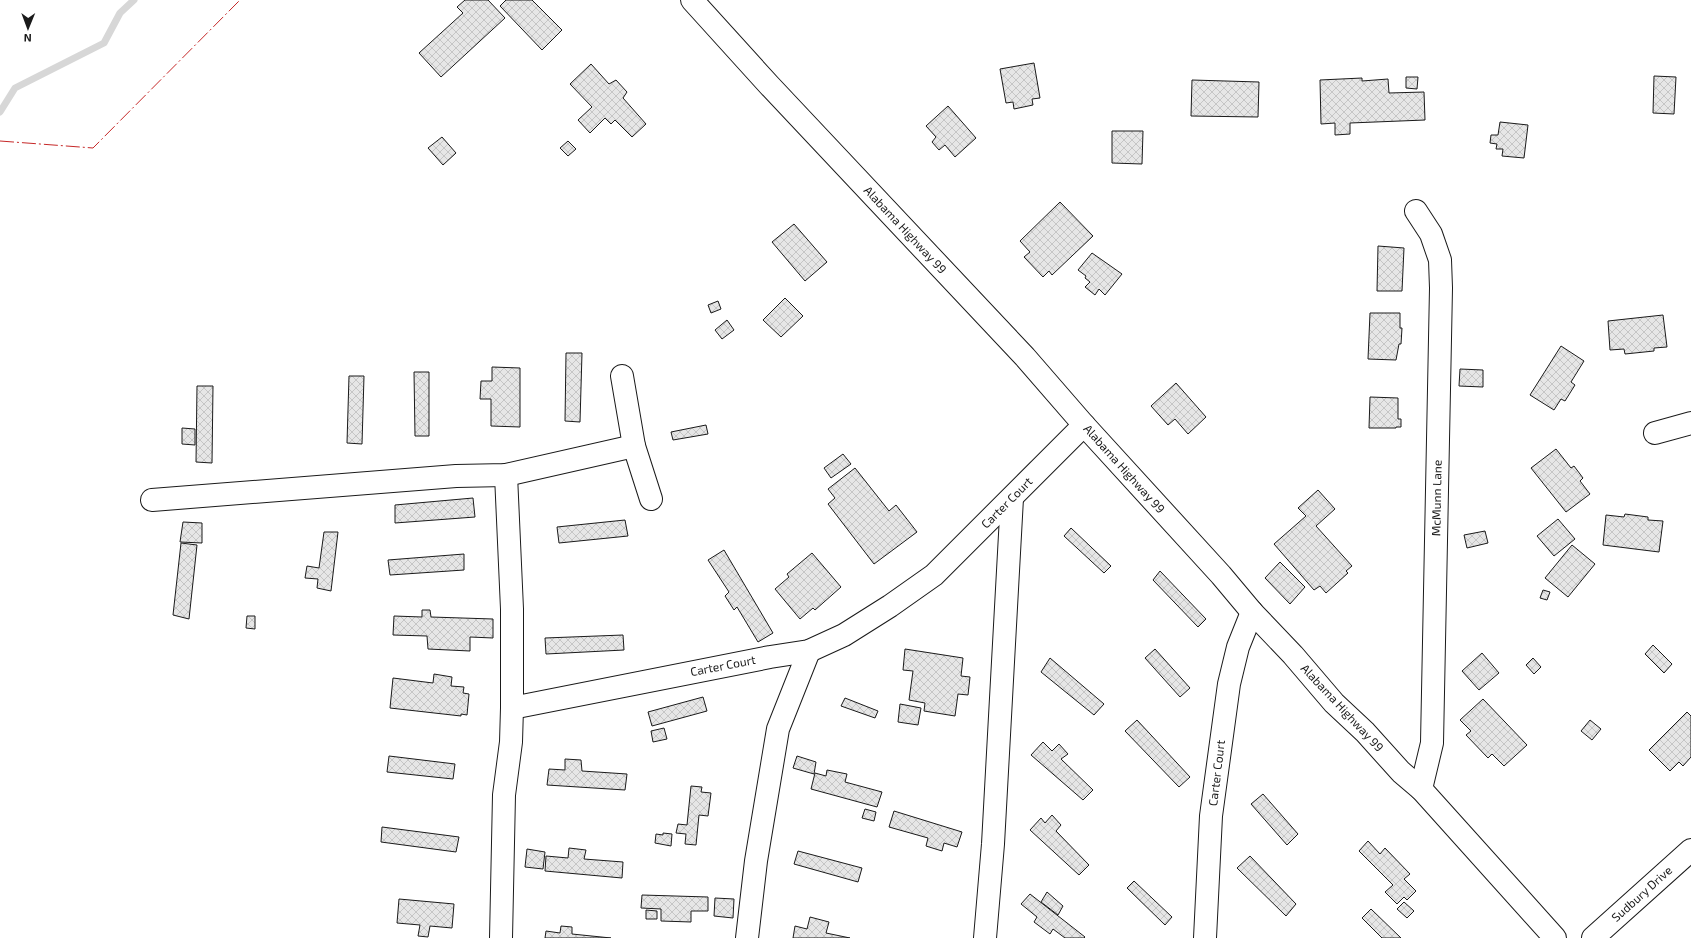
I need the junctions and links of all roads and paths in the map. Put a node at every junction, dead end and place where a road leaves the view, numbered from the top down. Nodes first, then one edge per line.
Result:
1 (692, 0) edge
2 (1416, 211) dead end
3 (622, 376) dead end
4 (1691, 423) edge
5 (1084, 425) junction
6 (1655, 433) dead end
7 (634, 446) junction
8 (506, 475) junction
9 (1012, 498) junction
10 (651, 499) dead end
11 (152, 500) dead end
12 (1252, 612) junction
13 (809, 651) junction
14 (512, 708) junction
15 (1421, 789) junction
16 (1691, 850) edge
17 (501, 938) edge
18 (747, 938) edge
19 (985, 938) edge
20 (1205, 938) edge
21 (1555, 938) edge
22 (1593, 938) edge

1 - 5 street, Alabama Highway 99
2 - 15 street, McMunn Lane
3 - 7 street
4 - 6 street
5 - 9 street, Carter Court
5 - 12 street, Alabama Highway 99
7 - 8 street
7 - 10 street
8 - 11 street
8 - 14 street
9 - 13 street, Carter Court
9 - 19 street
12 - 15 street, Alabama Highway 99
12 - 20 street, Carter Court
13 - 14 street, Carter Court
13 - 18 street
14 - 17 street
15 - 21 street, Alabama Highway 99
16 - 22 street, Sudbury Drive

